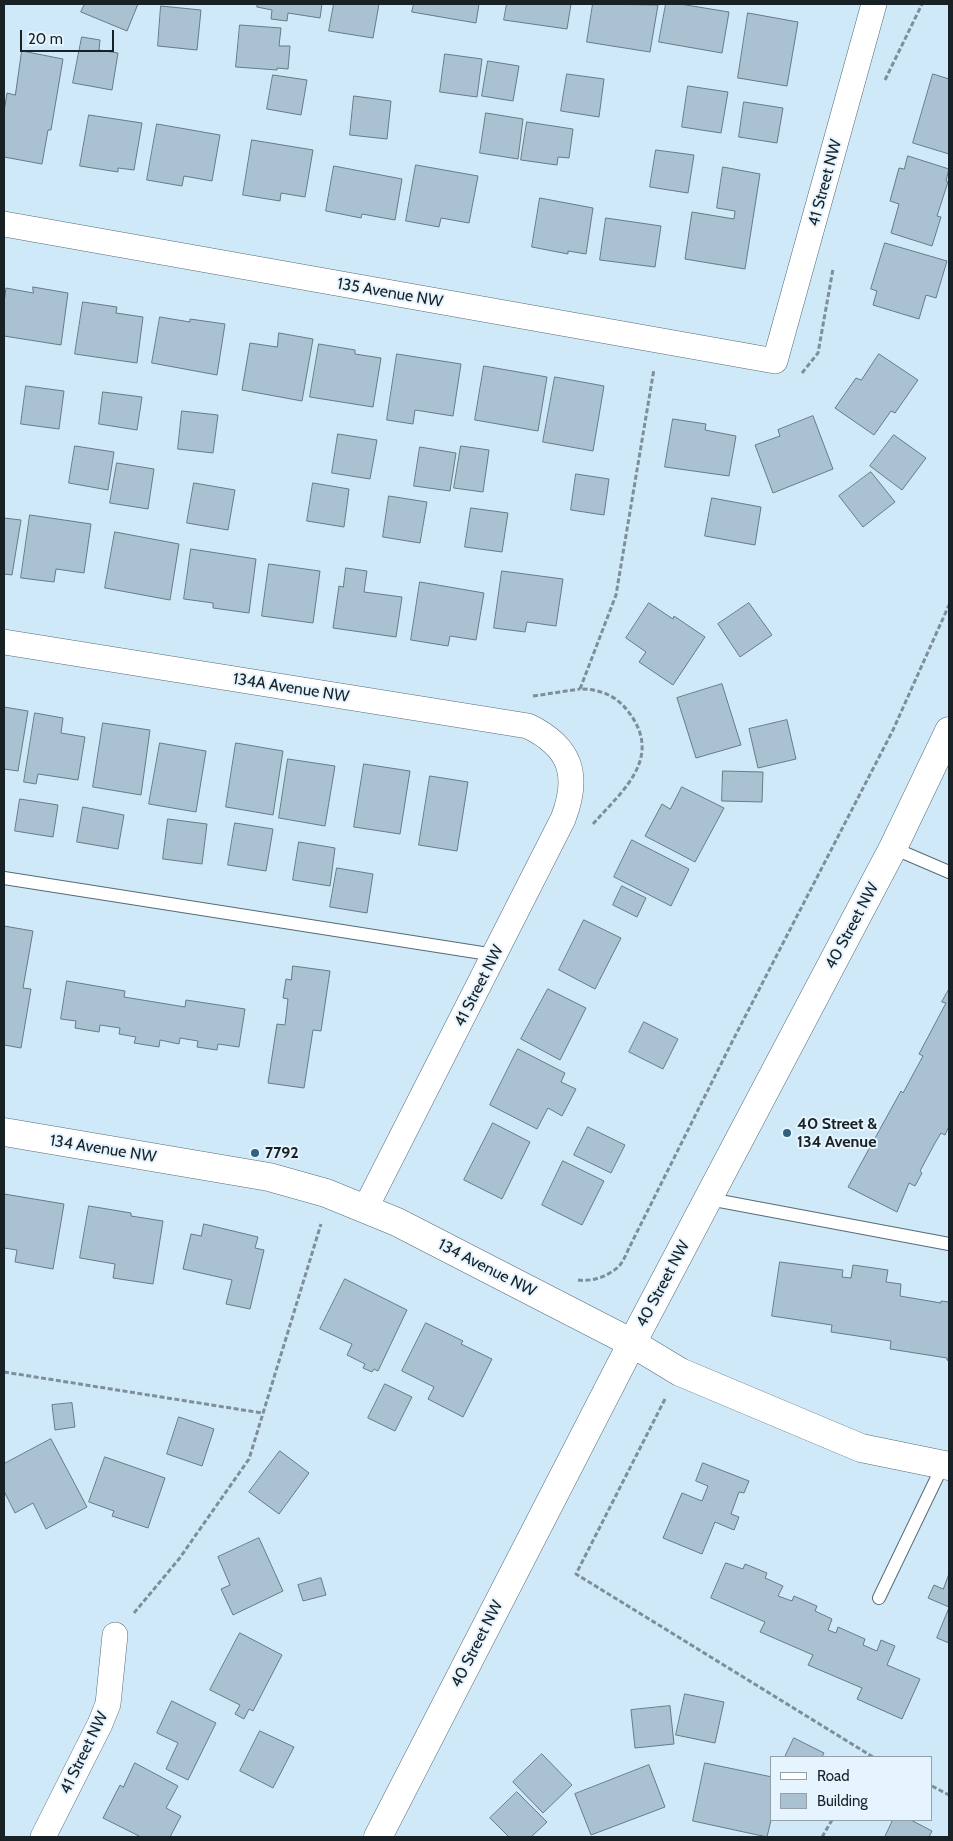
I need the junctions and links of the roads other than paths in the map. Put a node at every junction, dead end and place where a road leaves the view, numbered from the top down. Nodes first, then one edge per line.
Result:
1 (874, 4) edge
2 (4, 224) edge
3 (775, 361) joint
4 (4, 642) edge
5 (949, 731) edge
6 (566, 758) joint
7 (893, 848) junction
8 (949, 872) edge
9 (4, 878) edge
10 (495, 955) junction
11 (4, 1132) edge
12 (708, 1199) junction
13 (366, 1209) junction
14 (949, 1244) edge
15 (632, 1343) junction
16 (946, 1465) edge
17 (879, 1598) dead end
18 (115, 1635) road end
19 (43, 1837) edge
20 (378, 1837) edge

1 - 3 street, 41 Street NW
2 - 3 street, 135 Avenue NW
4 - 6 street, 134A Avenue NW
5 - 7 street, 40 Street NW
6 - 10 street, 41 Street NW
7 - 8 lane
7 - 12 street, 40 Street NW
9 - 10 lane
10 - 13 street, 41 Street NW
11 - 13 street, 134 Avenue NW
12 - 14 lane
12 - 15 street, 40 Street NW
13 - 15 street, 134 Avenue NW
15 - 16 street, 134 Avenue NW
15 - 20 street, 40 Street NW
16 - 17 lane
18 - 19 street, 41 Street NW

